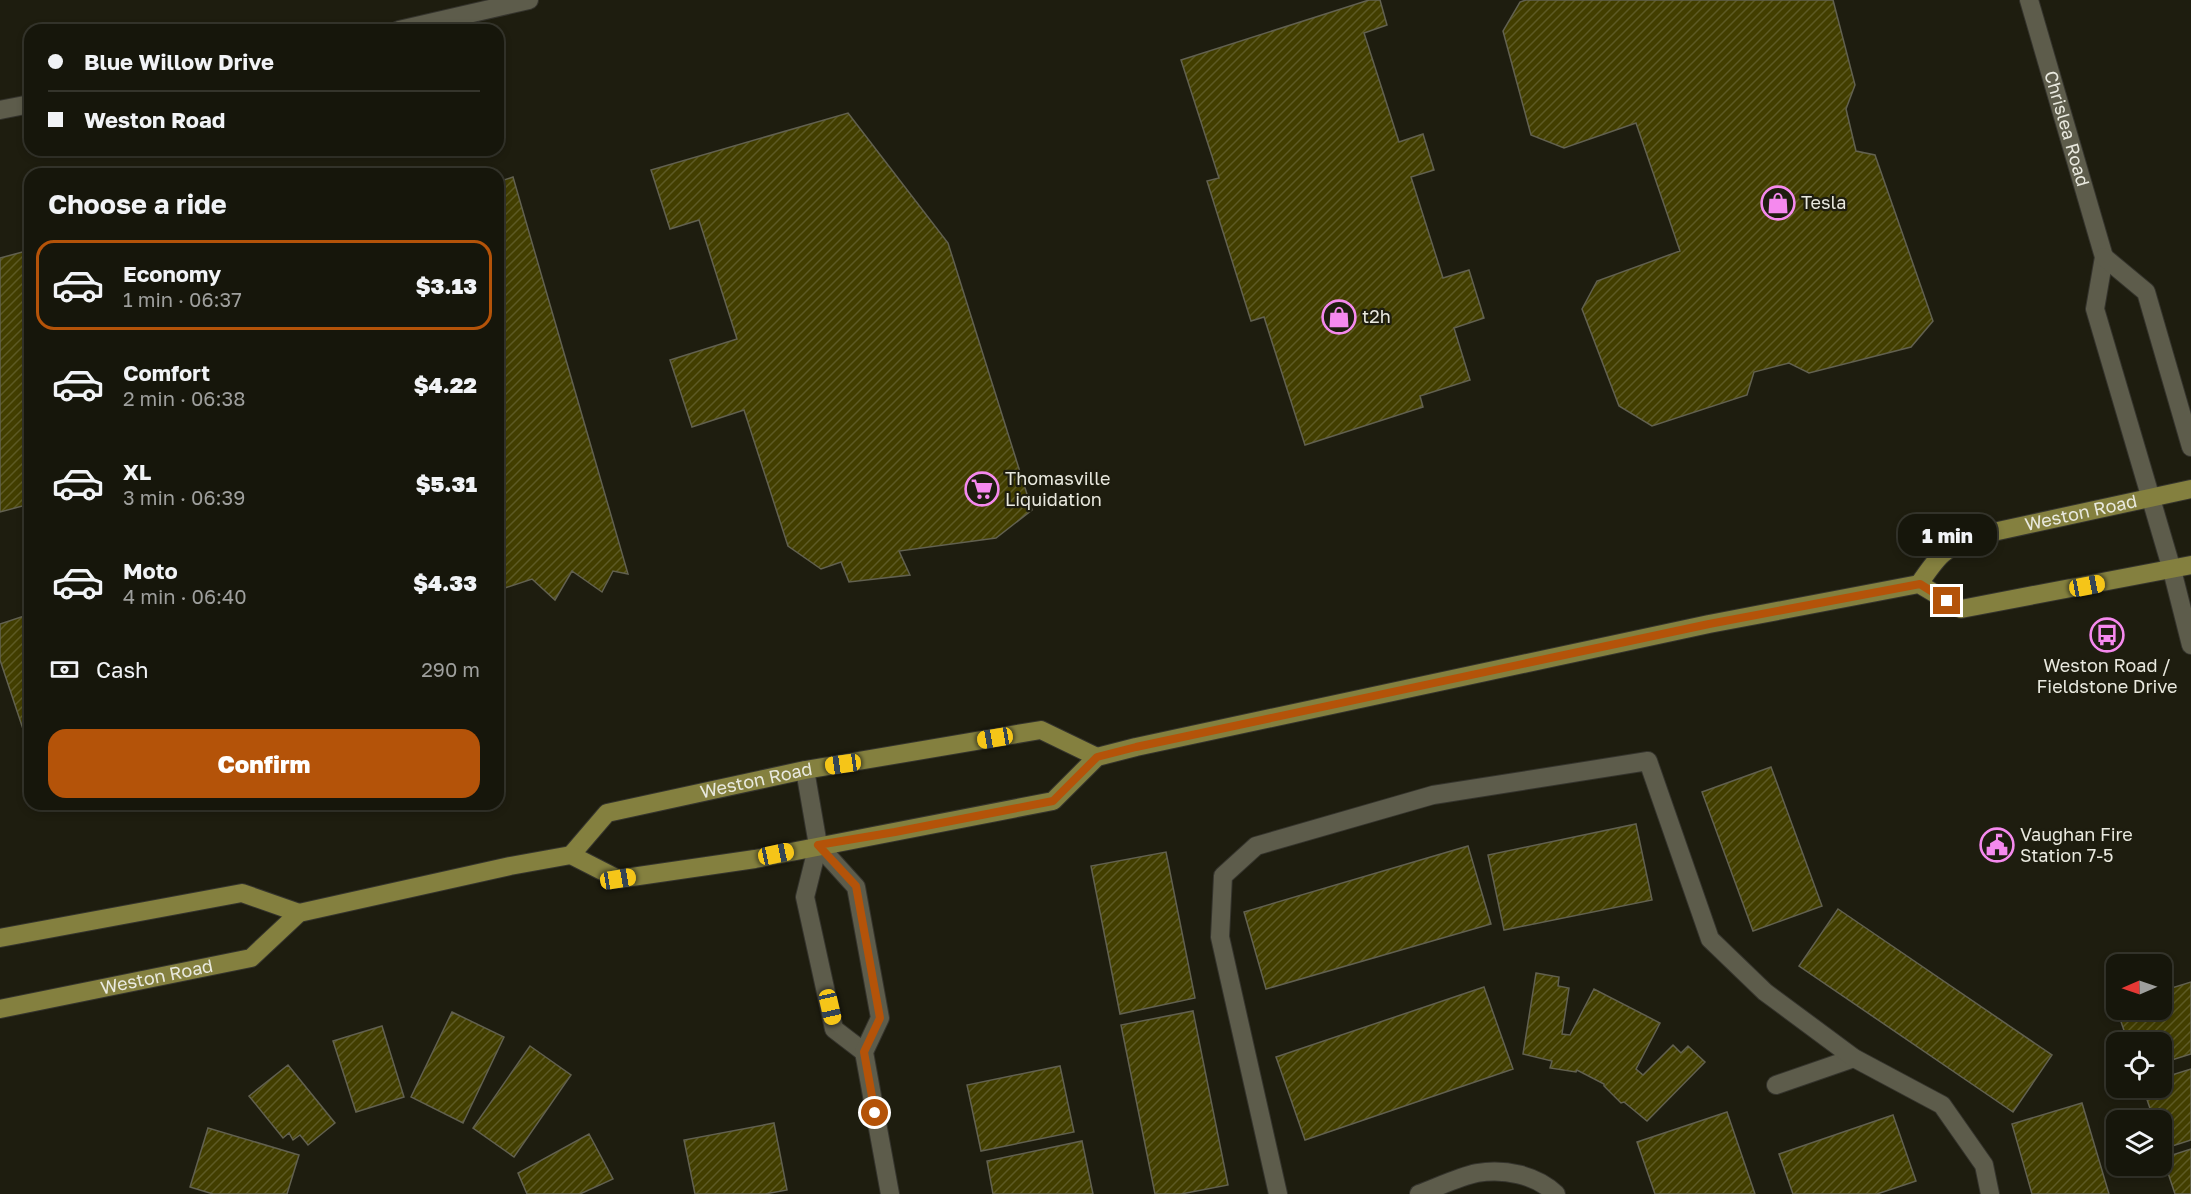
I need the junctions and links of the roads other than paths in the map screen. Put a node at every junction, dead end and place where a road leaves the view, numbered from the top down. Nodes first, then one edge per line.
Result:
1 (529, 0) edge
2 (2028, 0) edge
3 (425, 24) edge
4 (24, 105) edge
5 (0, 110) edge
6 (2104, 257) junction
7 (2191, 447) edge
8 (2191, 489) edge
9 (2150, 498) junction
10 (2191, 566) edge
11 (2172, 570) junction
12 (1920, 584) junction
13 (2191, 645) edge
14 (1097, 757) junction
15 (805, 770) junction
16 (818, 845) junction
17 (571, 855) junction
18 (299, 914) junction
19 (0, 938) edge
20 (0, 1009) edge
21 (864, 1052) junction
22 (1854, 1058) junction
23 (1776, 1085) dead end
24 (890, 1194) edge
25 (1278, 1194) edge
26 (1419, 1194) edge
27 (1556, 1194) edge
28 (1990, 1194) edge

1 - 3 street
2 - 6 street, Chrislea Road
4 - 5 street
6 - 7 street
6 - 9 street, Chrislea Road
8 - 9 main road, Weston Road
9 - 11 street, Chrislea Road
9 - 12 main road, Weston Road
10 - 11 main road
11 - 12 main road
11 - 13 street, Chrislea Road
12 - 14 main road
14 - 15 main road, Weston Road
14 - 16 main road
15 - 16 street
15 - 17 main road, Weston Road
16 - 17 main road
16 - 21 street
16 - 21 street
17 - 18 main road, Weston Road
18 - 19 main road
18 - 20 main road, Weston Road
21 - 24 street
22 - 23 street
22 - 25 street
22 - 28 street
26 - 27 street

